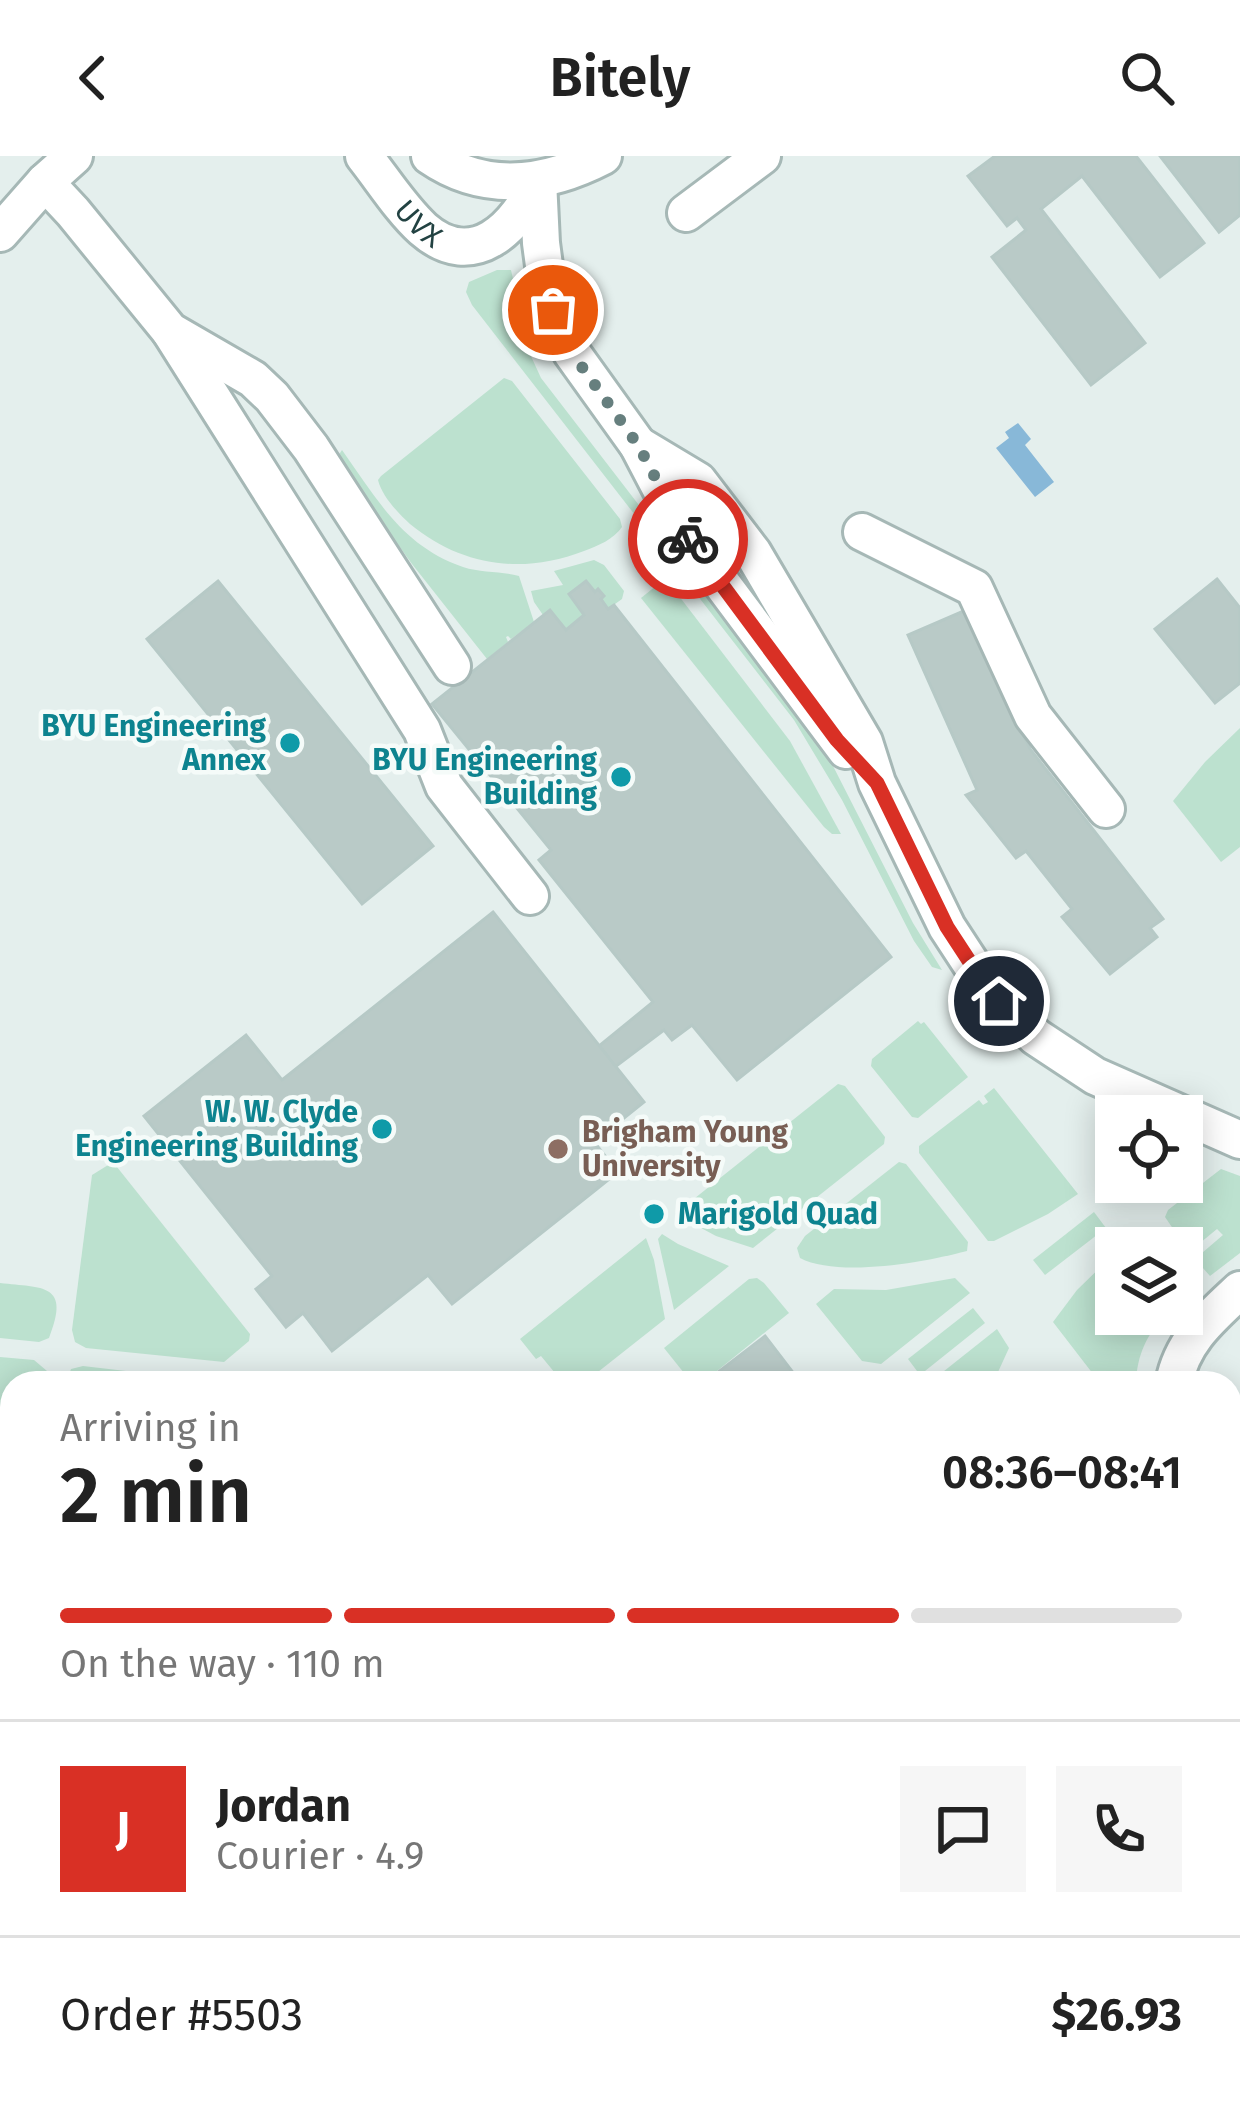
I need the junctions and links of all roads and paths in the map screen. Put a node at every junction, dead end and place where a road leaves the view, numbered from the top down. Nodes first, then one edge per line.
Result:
1 (74, 156) edge
2 (364, 156) edge
3 (430, 156) edge
4 (603, 156) edge
5 (762, 156) edge
6 (538, 180) junction
7 (45, 182) junction
8 (686, 213) dead end
9 (4, 218) edge
10 (170, 331) junction
11 (862, 532) dead end
12 (452, 666) dead end
13 (1106, 809) dead end
14 (530, 896) dead end
15 (1240, 1141) edge
16 (1240, 1290) edge
17 (1177, 1371) edge

1 - 7 street
2 - 6 street, UVX
3 - 6 street
4 - 6 street
5 - 8 street
6 - 15 street
7 - 9 street
7 - 10 street
10 - 12 street
10 - 14 street
11 - 13 street
16 - 17 street

